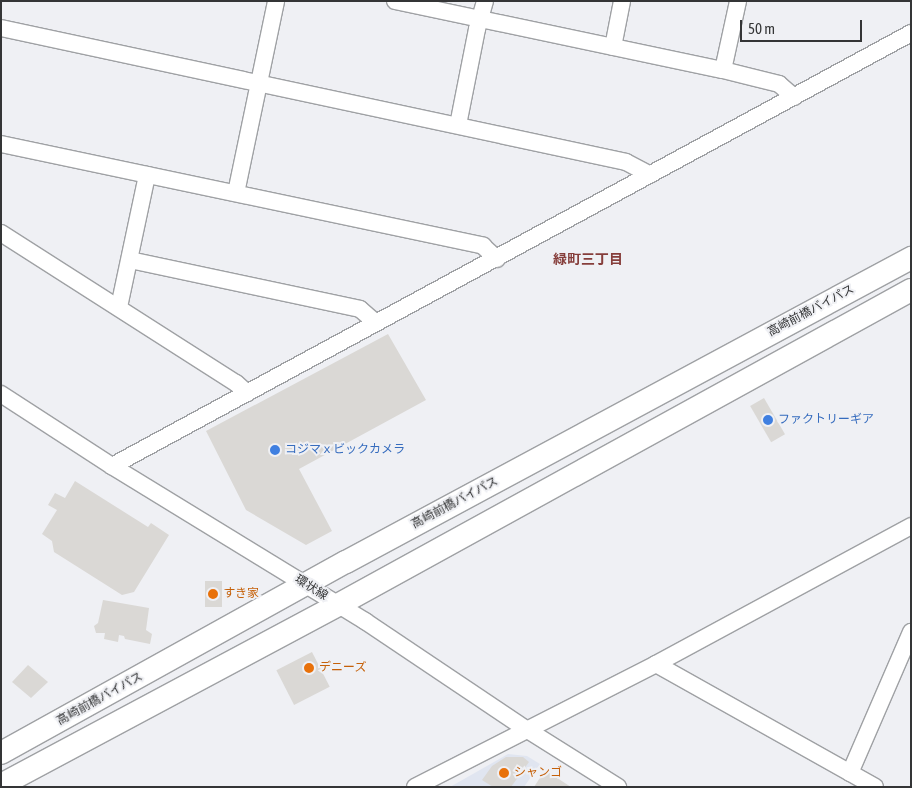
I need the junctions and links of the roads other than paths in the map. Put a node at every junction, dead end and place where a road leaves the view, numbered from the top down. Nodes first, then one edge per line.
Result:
1 (276, 1) edge
2 (395, 1) edge
3 (485, 1) edge
4 (622, 1) edge
5 (738, 1) edge
6 (480, 19) junction
7 (1, 28) edge
8 (911, 33) edge
9 (613, 47) junction
10 (723, 70) junction
11 (259, 83) junction
12 (794, 97) junction
13 (458, 125) junction
14 (1, 144) edge
15 (650, 174) junction
16 (147, 175) junction
17 (236, 193) junction
18 (1, 233) edge
19 (911, 258) edge
20 (497, 259) junction
21 (130, 260) junction
22 (911, 290) edge
23 (120, 307) junction
24 (376, 323) junction
25 (247, 393) junction
26 (1, 394) edge
27 (112, 466) junction
28 (909, 531) edge
29 (306, 584) junction
30 (338, 605) junction
31 (911, 632) edge
32 (656, 664) junction
33 (526, 729) junction
34 (1, 753) edge
35 (850, 773) junction
36 (1, 785) edge
37 (416, 787) edge
38 (618, 787) edge
39 (875, 787) edge

1 - 11 street
2 - 6 street
3 - 6 street
4 - 9 street
5 - 10 street
6 - 9 street
6 - 13 street
7 - 11 street
8 - 12 street
9 - 10 street
10 - 12 street
11 - 13 street
11 - 17 street
12 - 15 street
13 - 15 street
14 - 16 street
15 - 20 street
16 - 17 street
16 - 21 street
17 - 20 street
18 - 23 street
19 - 29 highway, 高崎前橋バイパス
20 - 24 street
21 - 23 street
21 - 24 street
22 - 30 highway
23 - 25 street
24 - 25 street
25 - 27 street
26 - 27 street, 環状線
27 - 29 street, 環状線
28 - 32 street
29 - 30 street, 環状線
29 - 34 highway, 高崎前橋バイパス
30 - 33 street, 環状線
30 - 36 highway
31 - 35 street
32 - 33 street
32 - 35 street
33 - 37 street
33 - 38 street, 環状線
35 - 39 street

